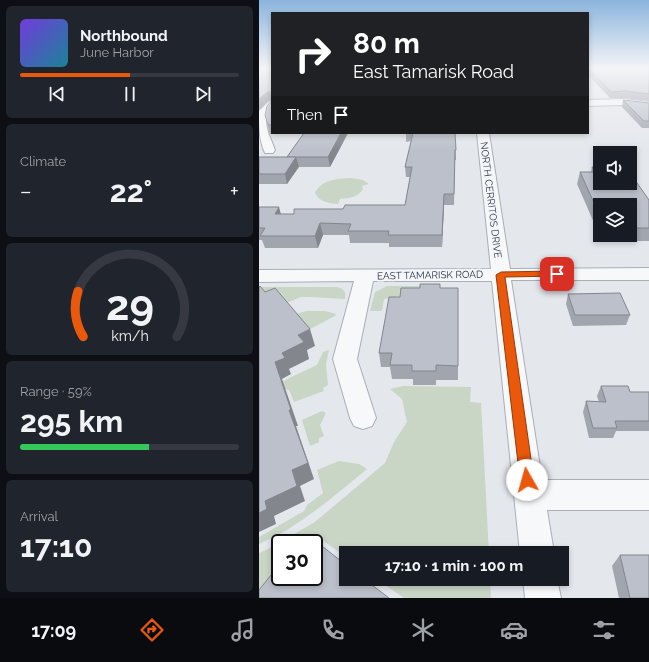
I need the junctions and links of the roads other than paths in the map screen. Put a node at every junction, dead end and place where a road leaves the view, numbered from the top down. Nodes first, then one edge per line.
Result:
1 (590, 100) edge
2 (259, 104) edge
3 (271, 104) edge
4 (271, 105) edge
5 (649, 105) edge
6 (483, 134) edge
7 (269, 150) dead end
8 (649, 274) edge
9 (501, 275) junction
10 (259, 276) edge
11 (365, 276) junction
12 (363, 418) dead end
13 (529, 495) junction
14 (649, 495) edge
15 (536, 546) edge
16 (541, 586) edge
17 (543, 598) edge

1 - 5 street
2 - 3 street
4 - 7 street
6 - 9 street, NORTH CERRITOS DRIVE
8 - 9 street, EAST TAMARISK ROAD
9 - 11 street, EAST TAMARISK ROAD
9 - 13 street, NORTH CERRITOS DRIVE
10 - 11 street, EAST TAMARISK ROAD
11 - 12 street
13 - 14 street
13 - 15 street, NORTH CERRITOS DRIVE
16 - 17 street

